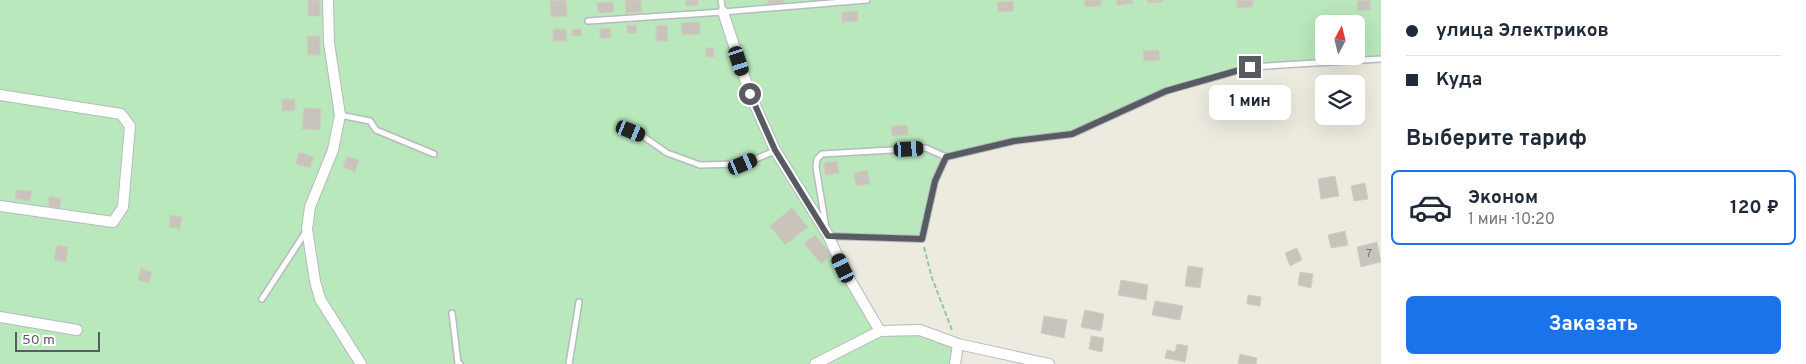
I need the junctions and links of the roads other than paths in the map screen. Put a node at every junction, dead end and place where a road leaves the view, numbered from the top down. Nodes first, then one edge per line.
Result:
1 (328, 0) edge
2 (721, 0) edge
3 (867, 0) edge
4 (723, 12) junction
5 (588, 21) dead end
6 (1381, 58) edge
7 (0, 94) edge
8 (340, 115) junction
9 (622, 127) dead end
10 (775, 150) junction
11 (434, 154) dead end
12 (946, 157) junction
13 (0, 206) edge
14 (307, 229) junction
15 (828, 236) junction
16 (262, 299) dead end
17 (579, 302) dead end
18 (452, 313) dead end
19 (0, 317) edge
20 (77, 330) dead end
21 (880, 331) junction
22 (958, 344) junction
23 (361, 364) edge
24 (460, 364) edge
25 (569, 364) edge
26 (815, 364) edge
27 (955, 364) edge
28 (1050, 364) edge

1 - 8 street
2 - 4 lane
3 - 4 lane
4 - 5 lane
4 - 10 street
6 - 12 lane
7 - 13 street
8 - 11 lane
8 - 14 street
9 - 10 lane
10 - 15 street
12 - 15 lane
12 - 15 lane
14 - 16 lane
14 - 23 street
15 - 21 street
17 - 25 lane
18 - 24 lane
19 - 20 street
21 - 22 street
21 - 26 street
22 - 27 street
22 - 28 street

